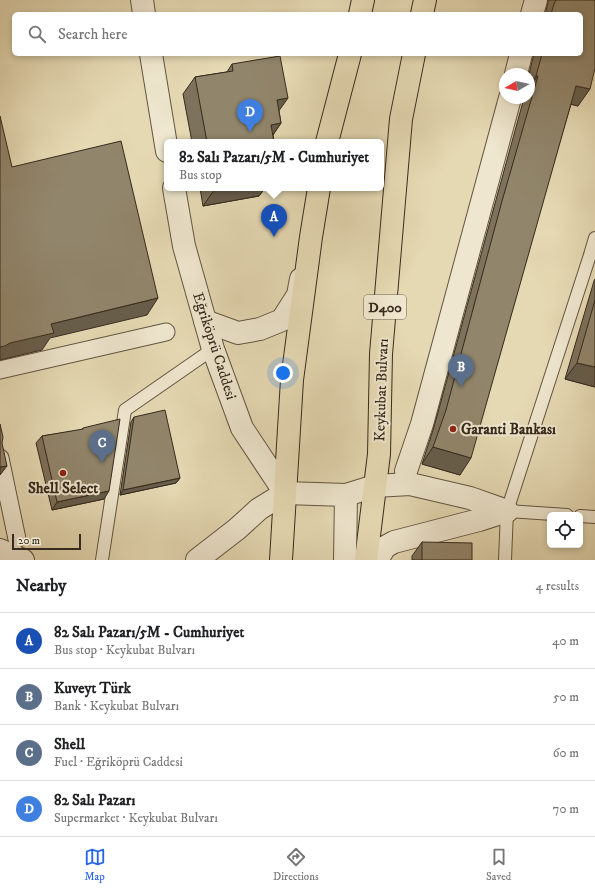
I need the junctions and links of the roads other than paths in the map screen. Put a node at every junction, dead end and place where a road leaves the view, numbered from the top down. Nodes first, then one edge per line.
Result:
1 (142, 0) edge
2 (363, 0) edge
3 (425, 0) edge
4 (536, 0) edge
5 (144, 12) edge
6 (360, 12) edge
7 (422, 12) edge
8 (533, 12) edge
9 (151, 56) edge
10 (349, 56) edge
11 (414, 56) edge
12 (520, 56) edge
13 (518, 68) edge
14 (508, 104) edge
15 (165, 139) edge
16 (328, 139) edge
17 (175, 191) edge
18 (319, 191) edge
19 (311, 237) junction
20 (595, 238) edge
21 (593, 255) edge
22 (205, 321) junction
23 (166, 332) dead end
24 (213, 349) junction
25 (0, 370) edge
26 (0, 458) edge
27 (406, 471) dead end
28 (376, 486) junction
29 (285, 493) junction
30 (346, 495) junction
31 (506, 511) junction
32 (547, 514) edge
33 (583, 516) edge
34 (595, 517) edge
35 (9, 545) edge
36 (23, 560) edge
37 (102, 560) edge
38 (198, 560) edge
39 (281, 560) edge
40 (345, 560) edge
41 (366, 560) edge
42 (377, 560) edge
43 (505, 560) edge

1 - 5 street
2 - 6 highway
3 - 7 highway
4 - 8 street
9 - 15 street
10 - 16 highway
11 - 28 highway, Keykubat Bulvarı / D400
12 - 13 street
14 - 27 street
17 - 22 street, Eğriköprü Caddesi
18 - 19 highway
19 - 22 street
19 - 29 highway
20 - 21 lane
21 - 31 lane
22 - 24 street, Eğriköprü Caddesi
23 - 25 street
24 - 29 street, Eğriköprü Caddesi
24 - 37 lane
26 - 35 street
28 - 30 street
28 - 31 street
28 - 41 highway, Keykubat Bulvarı / D400
29 - 30 street
29 - 38 street
29 - 39 highway
30 - 40 street
31 - 32 lane
31 - 42 street
31 - 43 lane
33 - 34 lane
35 - 36 street

